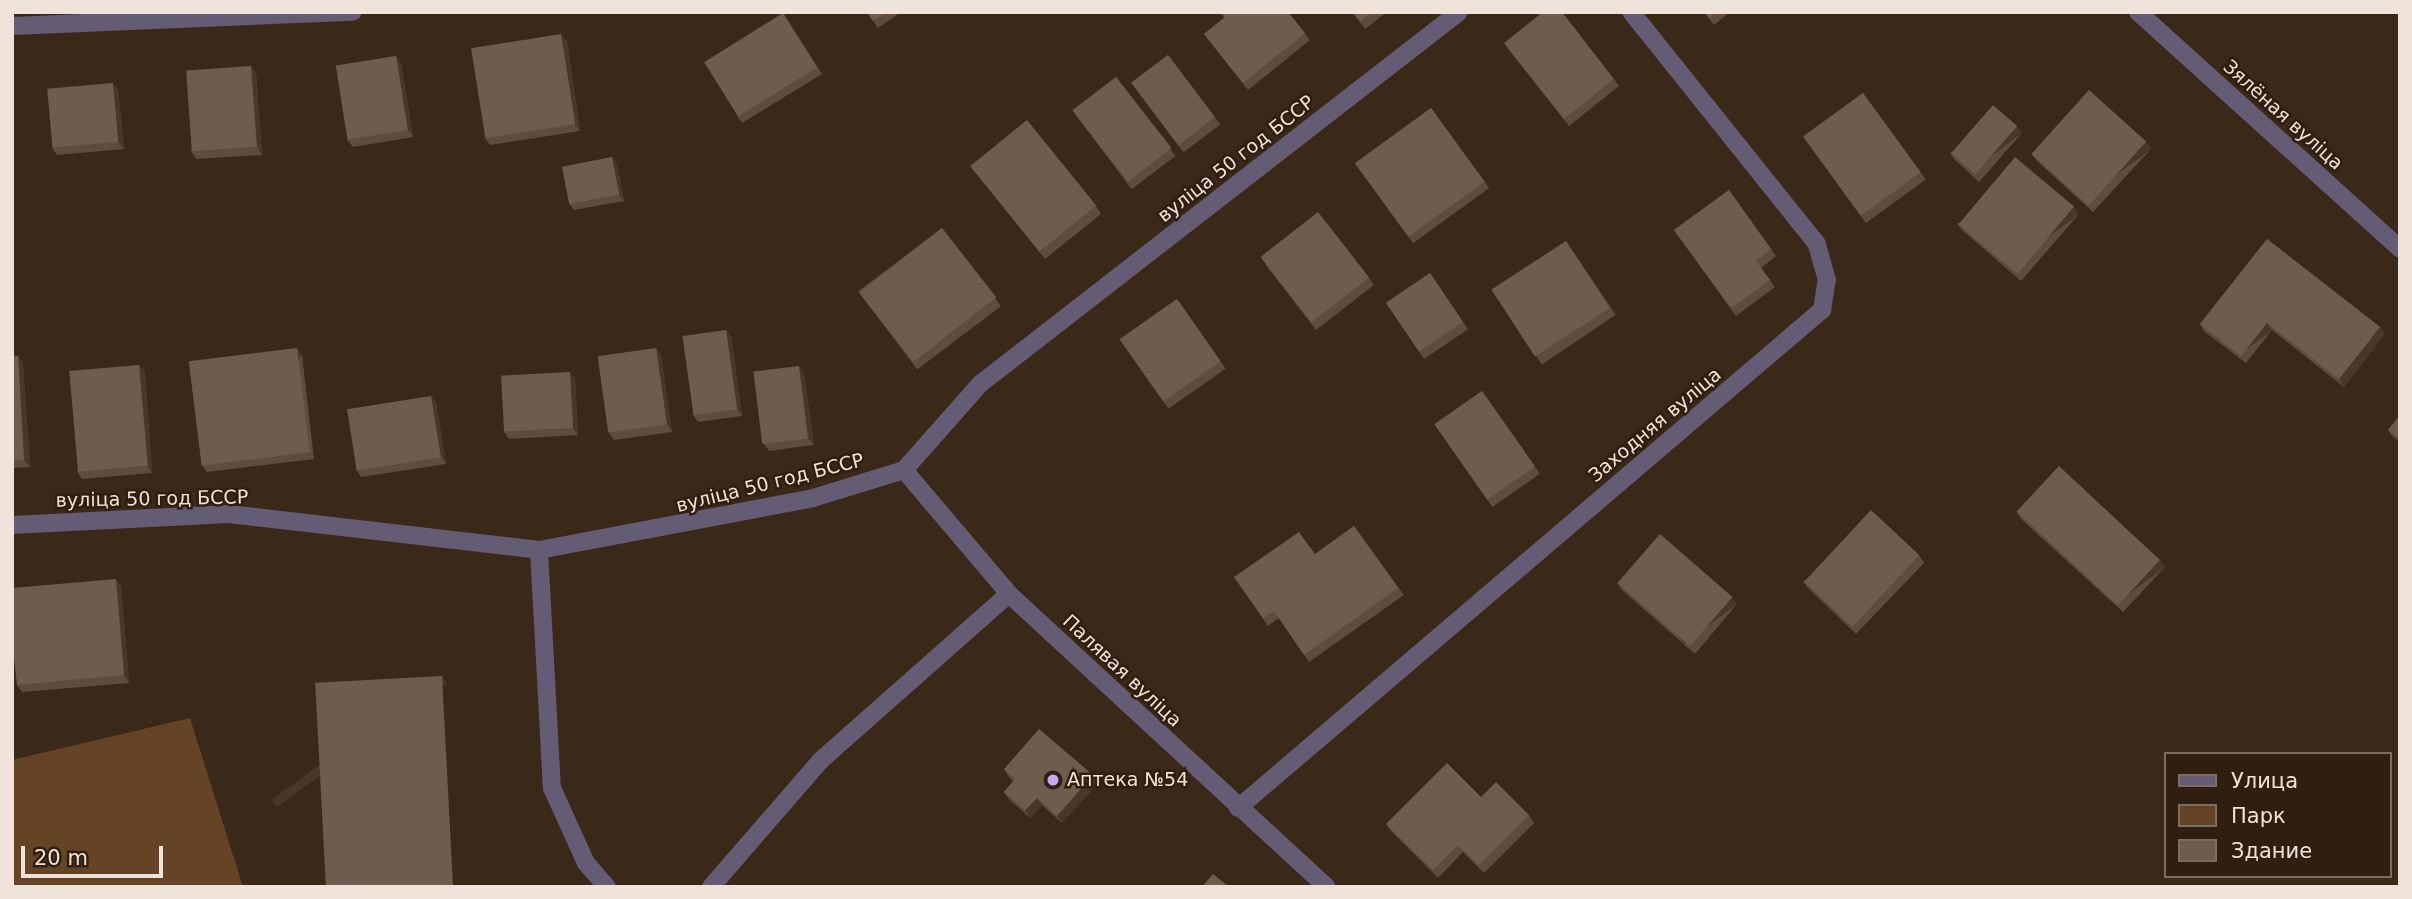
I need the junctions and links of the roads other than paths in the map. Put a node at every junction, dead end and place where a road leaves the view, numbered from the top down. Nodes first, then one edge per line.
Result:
1 (354, 12) edge
2 (1460, 12) edge
3 (1631, 12) edge
4 (2137, 12) edge
5 (12, 26) edge
6 (2400, 249) edge
7 (904, 470) junction
8 (12, 525) edge
9 (539, 550) junction
10 (1009, 594) junction
11 (1238, 808) junction
12 (607, 887) edge
13 (711, 887) edge
14 (1327, 887) edge

1 - 5 street
2 - 7 street, вуліца 50 год БССР
3 - 11 street, Заходняя вуліца
4 - 6 street, Зялёная вуліца
7 - 9 street, вуліца 50 год БССР
7 - 10 street, Палявая вуліца
8 - 9 street, вуліца 50 год БССР
9 - 12 street
10 - 11 street, Палявая вуліца
10 - 13 street
11 - 14 street, Палявая вуліца

